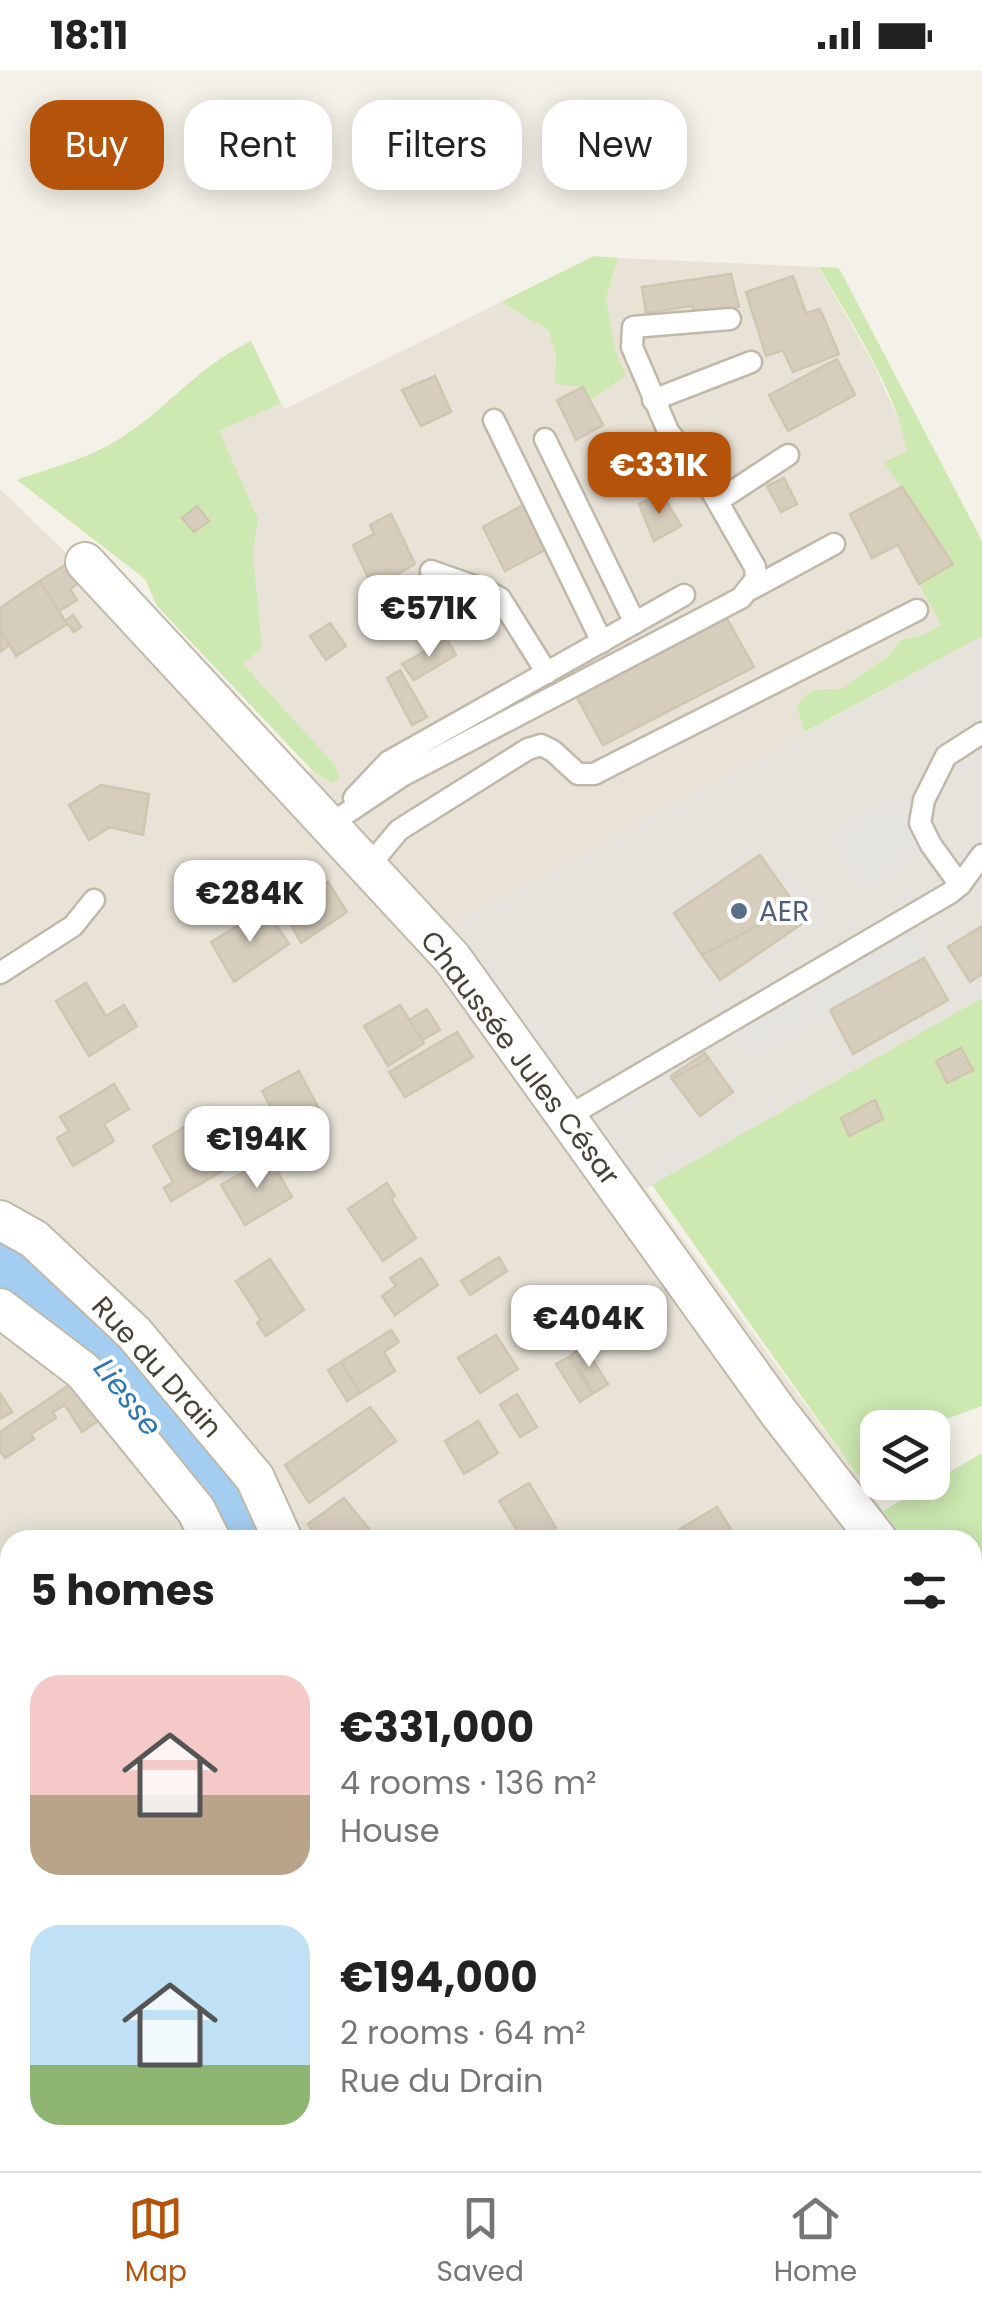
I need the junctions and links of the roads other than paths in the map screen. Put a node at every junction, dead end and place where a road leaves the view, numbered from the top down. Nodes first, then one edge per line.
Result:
1 (730, 319) dead end
2 (751, 362) dead end
3 (654, 400) junction
4 (494, 420) dead end
5 (545, 439) dead end
6 (788, 456) dead end
7 (718, 501) junction
8 (834, 544) dead end
9 (85, 562) dead end
10 (431, 571) dead end
11 (751, 589) junction
12 (684, 595) dead end
13 (917, 610) dead end
14 (634, 623) junction
15 (602, 642) junction
16 (546, 673) junction
17 (982, 732) edge
18 (329, 825) junction
19 (982, 855) edge
20 (368, 867) junction
21 (960, 885) junction
22 (94, 900) dead end
23 (0, 974) edge
24 (567, 1117) junction
25 (0, 1220) edge
26 (0, 1308) edge
27 (206, 1530) edge
28 (278, 1530) edge
29 (870, 1530) edge

1 - 3 lane
2 - 3 lane
3 - 7 lane
4 - 15 lane
5 - 14 lane
6 - 7 lane
7 - 11 lane
8 - 11 lane
9 - 18 street, Chaussée Jules César
10 - 16 lane
11 - 18 lane
12 - 14 lane
13 - 20 lane
14 - 15 lane
15 - 16 lane
16 - 18 lane
17 - 21 lane
18 - 20 street, Chaussée Jules César
19 - 21 lane
20 - 24 street, Chaussée Jules César
21 - 24 lane
22 - 23 lane
24 - 29 street, Chaussée Jules César
25 - 28 street, Rue du Drain
26 - 27 street

